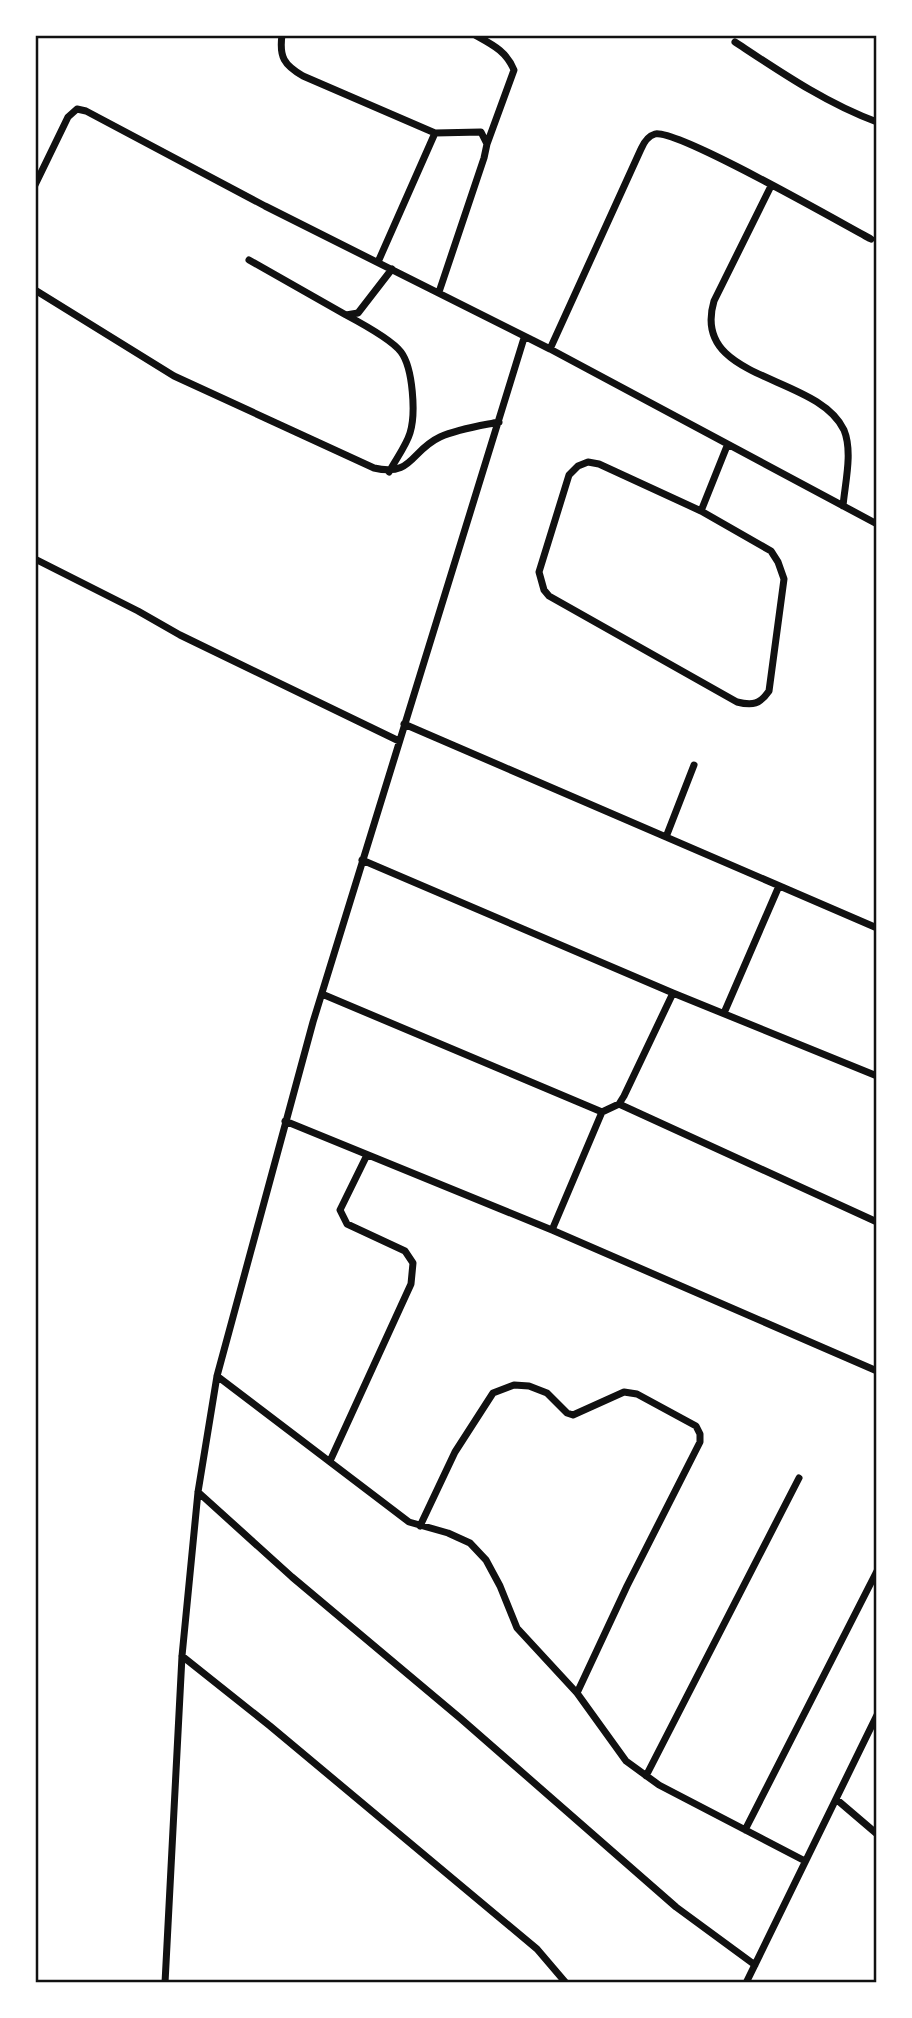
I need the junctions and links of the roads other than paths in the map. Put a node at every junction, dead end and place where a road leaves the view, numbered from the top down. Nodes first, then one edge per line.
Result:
1 (282, 35) edge
2 (475, 35) edge
3 (735, 42) dead end
4 (877, 122) edge
5 (435, 133) junction
6 (487, 144) junction
7 (35, 185) edge
8 (771, 186) junction
9 (871, 239) dead end
10 (249, 260) dead end
11 (378, 262) junction
12 (392, 268) junction
13 (35, 290) edge
14 (439, 292) junction
15 (346, 315) junction
16 (524, 338) junction
17 (550, 349) junction
18 (499, 422) junction
19 (727, 446) junction
20 (389, 472) junction
21 (843, 506) junction
22 (701, 511) junction
23 (877, 524) edge
24 (35, 559) edge
25 (404, 724) junction
26 (398, 741) junction
27 (694, 765) dead end
28 (666, 837) junction
29 (362, 860) junction
30 (779, 886) junction
31 (877, 928) edge
32 (673, 993) junction
33 (322, 994) junction
34 (724, 1013) junction
35 (877, 1076) edge
36 (620, 1104) junction
37 (602, 1112) junction
38 (285, 1121) junction
39 (368, 1155) junction
40 (877, 1222) edge
41 (552, 1230) junction
42 (877, 1371) edge
43 (218, 1376) junction
44 (330, 1461) junction
45 (799, 1478) dead end
46 (198, 1492) junction
47 (420, 1526) junction
48 (877, 1571) edge
49 (182, 1656) junction
50 (577, 1693) junction
51 (877, 1715) edge
52 (646, 1776) junction
53 (836, 1799) junction
54 (745, 1830) junction
55 (877, 1834) edge
56 (806, 1861) junction
57 (755, 1965) junction
58 (165, 1983) edge
59 (566, 1983) edge
60 (746, 1983) edge

1 - 5 street
2 - 6 street
3 - 4 street
5 - 6 street
5 - 11 street
6 - 14 street
7 - 11 street
8 - 9 street
8 - 17 street
8 - 21 street
10 - 15 street
11 - 12 street
12 - 14 street
12 - 15 street
13 - 20 street
14 - 16 street
15 - 20 street
16 - 17 street
16 - 18 street
17 - 19 street
18 - 20 street
18 - 25 street
19 - 21 street
19 - 22 street
21 - 23 street
22 - 22 street
24 - 26 street
25 - 26 street
25 - 28 street
26 - 29 street
27 - 28 street
28 - 30 street
29 - 32 street
29 - 33 street
30 - 31 street
30 - 34 street
32 - 34 street
32 - 36 street
33 - 37 street
33 - 38 street
34 - 35 street
36 - 37 street
36 - 40 street
37 - 41 street
38 - 39 street
38 - 43 street
39 - 41 street
39 - 44 street
41 - 42 street
43 - 44 street
43 - 46 street
44 - 47 street
45 - 52 street
46 - 49 street
46 - 57 street
47 - 50 street
47 - 50 street
48 - 54 street
49 - 58 street
49 - 59 street
50 - 52 street
51 - 53 street
52 - 54 street
53 - 55 street
53 - 56 street
54 - 56 street
56 - 57 street
57 - 60 street

